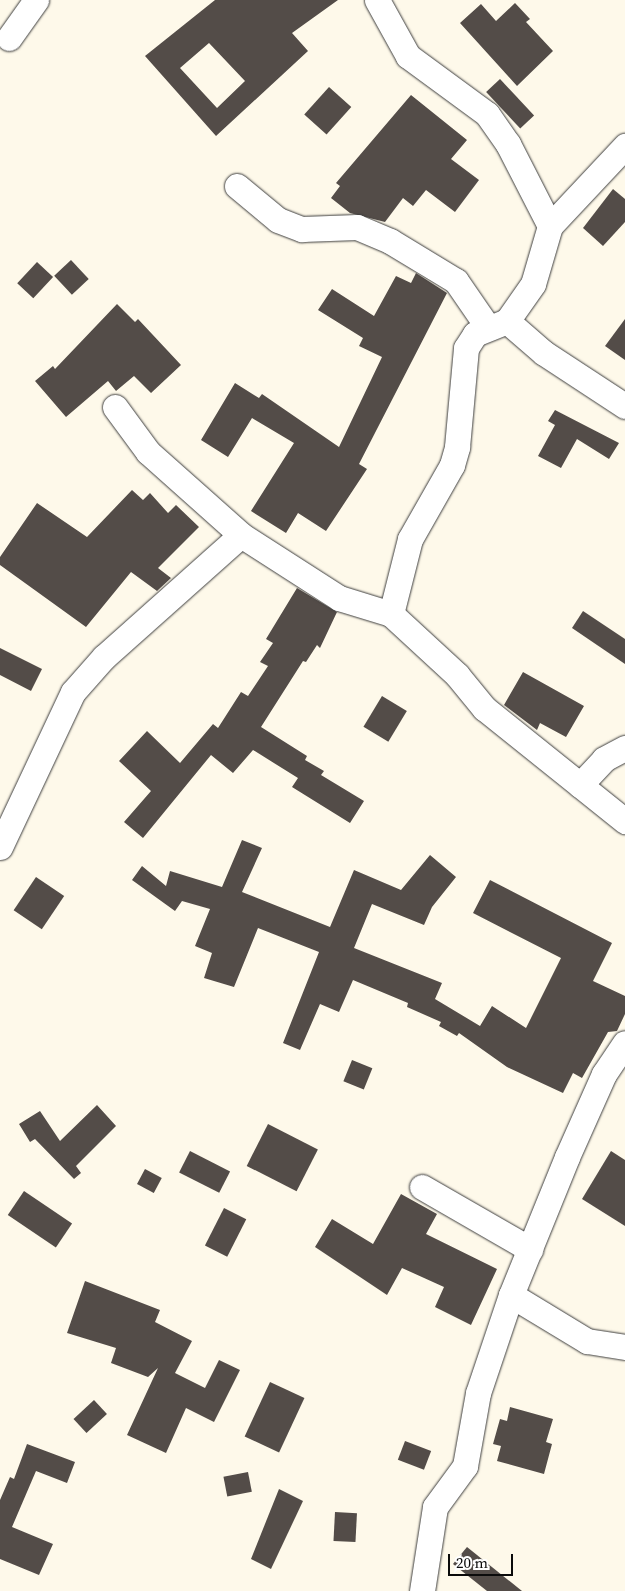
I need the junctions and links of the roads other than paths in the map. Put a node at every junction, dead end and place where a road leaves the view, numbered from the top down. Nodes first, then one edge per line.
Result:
1 (36, 0) edge
2 (377, 0) edge
3 (9, 38) dead end
4 (622, 154) edge
5 (237, 186) dead end
6 (550, 226) junction
7 (497, 324) junction
8 (625, 406) edge
9 (115, 407) dead end
10 (241, 535) junction
11 (391, 614) junction
12 (625, 748) edge
13 (580, 785) junction
14 (625, 820) edge
15 (0, 847) edge
16 (625, 1043) edge
17 (422, 1187) dead end
18 (530, 1250) junction
19 (511, 1295) junction
20 (625, 1347) edge
21 (422, 1591) edge

1 - 3 street
2 - 6 street
4 - 6 street
5 - 7 street
6 - 7 street
7 - 8 street
7 - 11 street
9 - 10 street
10 - 11 street
10 - 15 street
11 - 13 street
12 - 13 street
13 - 14 street
16 - 18 street
17 - 18 street
18 - 19 street
19 - 20 street
19 - 21 street

